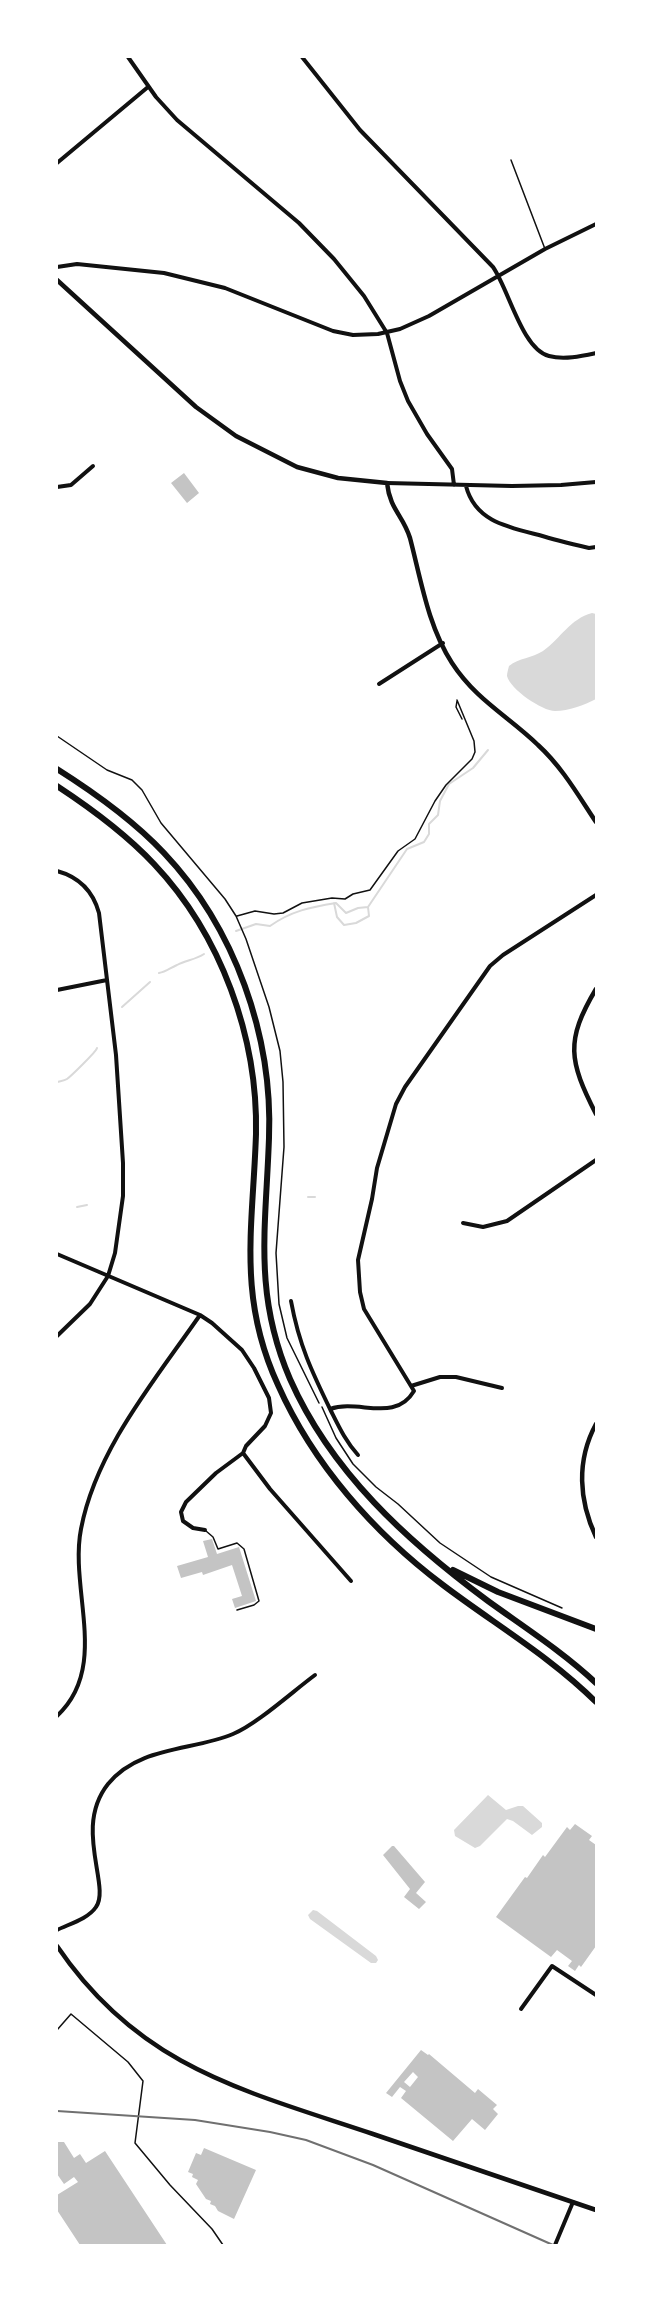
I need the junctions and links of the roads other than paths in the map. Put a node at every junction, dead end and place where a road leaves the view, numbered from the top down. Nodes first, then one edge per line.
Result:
1 (128, 57) edge
2 (302, 57) edge
3 (148, 87) junction
4 (511, 160) dead end
5 (57, 163) edge
6 (596, 224) edge
7 (545, 249) junction
8 (57, 267) edge
9 (498, 275) junction
10 (57, 280) edge
11 (387, 333) junction
12 (596, 353) edge
13 (93, 466) dead end
14 (596, 482) edge
15 (387, 483) junction
16 (454, 486) junction
17 (466, 486) junction
18 (57, 487) edge
19 (596, 546) edge
20 (443, 643) junction
21 (379, 684) dead end
22 (57, 769) edge
23 (57, 786) edge
24 (596, 822) edge
25 (57, 871) edge
26 (596, 895) edge
27 (108, 980) junction
28 (596, 989) edge
29 (57, 990) edge
30 (596, 1114) edge
31 (596, 1160) edge
32 (463, 1223) dead end
33 (57, 1254) edge
34 (108, 1276) junction
35 (291, 1301) dead end
36 (200, 1315) junction
37 (57, 1336) edge
38 (411, 1386) junction
39 (502, 1388) dead end
40 (330, 1409) junction
41 (596, 1424) edge
42 (243, 1453) junction
43 (358, 1455) dead end
44 (205, 1530) joint
45 (596, 1537) edge
46 (442, 1565) junction
47 (351, 1581) dead end
48 (237, 1610) dead end
49 (596, 1629) edge
50 (315, 1675) dead end
51 (596, 1683) edge
52 (596, 1702) edge
53 (57, 1716) edge
54 (57, 1930) edge
55 (57, 1946) edge
56 (596, 1995) edge
57 (521, 2009) dead end
58 (573, 2202) junction
59 (596, 2210) edge
60 (555, 2245) edge

1 - 3 street
2 - 9 street
3 - 5 street
3 - 11 street
4 - 7 lane
6 - 7 street
7 - 9 street
8 - 11 street
9 - 11 street
9 - 12 street
10 - 15 street
11 - 16 street
13 - 18 street
14 - 17 street
15 - 16 street
15 - 20 street
16 - 17 street
17 - 19 street
20 - 21 street
20 - 24 street
22 - 46 highway
23 - 52 highway
25 - 27 street
26 - 38 street
27 - 29 street
27 - 34 street
28 - 30 street
31 - 32 street
33 - 34 street
34 - 36 street
34 - 37 street
35 - 40 street
36 - 42 street
36 - 53 street
38 - 39 street
38 - 40 street
40 - 43 street
41 - 45 street
42 - 44 street
42 - 47 street
44 - 48 lane
46 - 49 highway
46 - 51 highway
50 - 54 street
55 - 58 street
56 - 57 street
58 - 59 street
58 - 60 street

